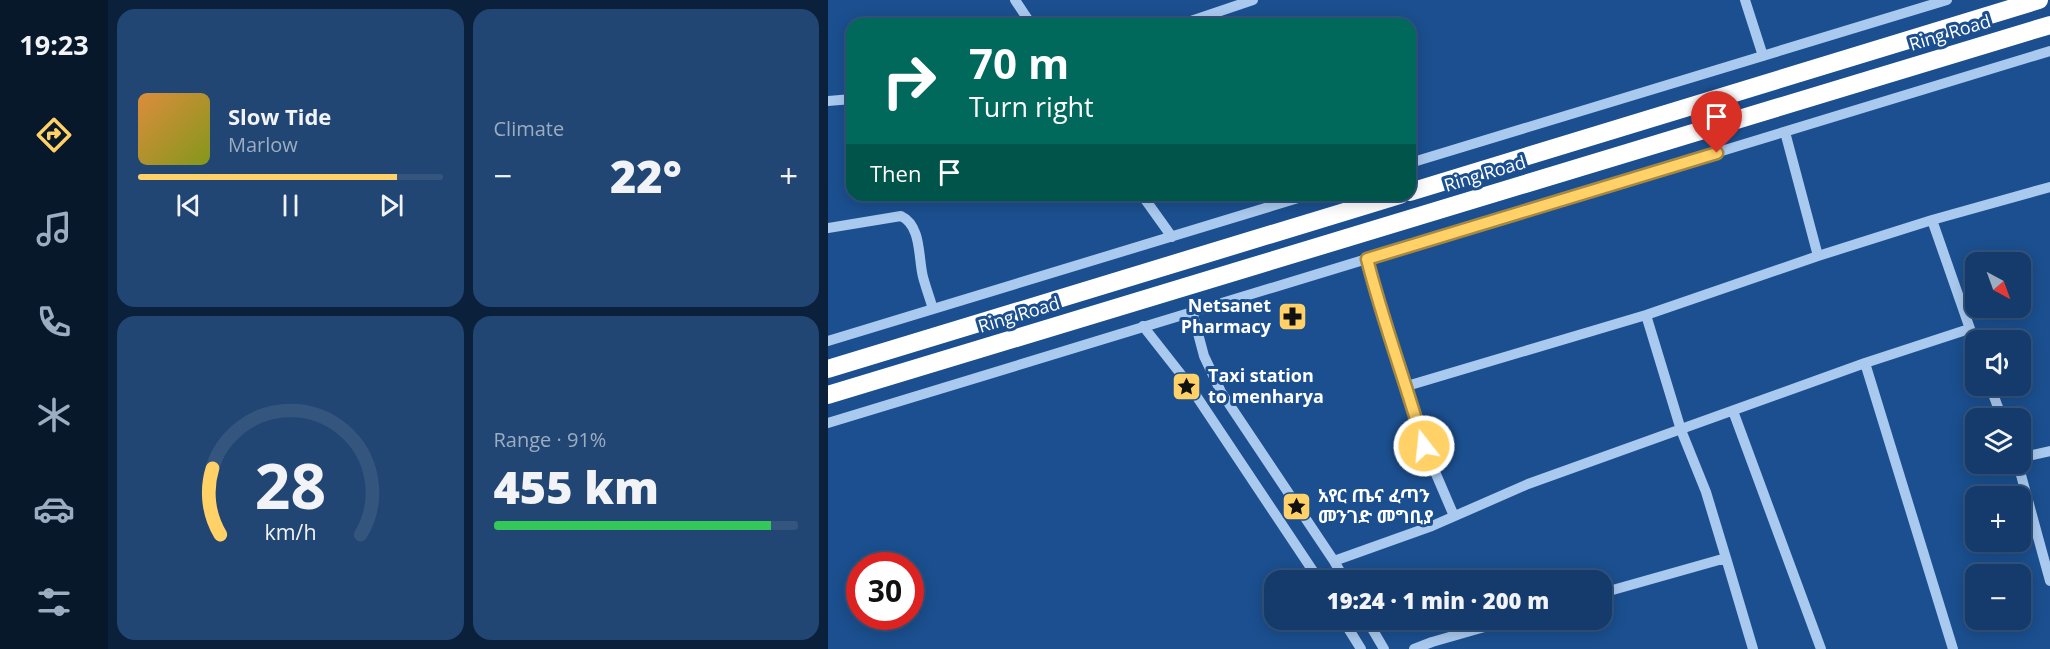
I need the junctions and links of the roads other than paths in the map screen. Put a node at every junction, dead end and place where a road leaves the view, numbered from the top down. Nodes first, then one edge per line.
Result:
1 (1015, 0) edge
2 (1253, 0) edge
3 (1745, 0) edge
4 (1947, 0) edge
5 (2039, 0) edge
6 (1027, 18) edge
7 (1200, 18) edge
8 (2050, 25) edge
9 (2050, 51) edge
10 (1763, 56) junction
11 (846, 100) edge
12 (828, 101) edge
13 (1785, 132) junction
14 (1416, 162) edge
15 (2050, 187) edge
16 (1416, 190) edge
17 (1146, 201) edge
18 (1289, 201) edge
19 (1380, 201) edge
20 (1932, 220) junction
21 (828, 228) edge
22 (1172, 237) junction
23 (1818, 256) junction
24 (1367, 259) junction
25 (933, 309) junction
26 (1192, 311) junction
27 (1646, 315) junction
28 (1143, 326) junction
29 (1969, 329) joint
30 (828, 341) edge
31 (1865, 363) junction
32 (828, 369) edge
33 (1407, 386) junction
34 (828, 395) edge
35 (1733, 411) junction
36 (828, 423) edge
37 (1681, 430) junction
38 (2050, 451) edge
39 (2031, 456) edge
40 (2021, 474) edge
41 (1455, 516) junction
42 (1726, 558) junction
43 (1334, 561) junction
44 (1312, 570) edge
45 (1339, 570) edge
46 (2050, 581) edge
47 (1612, 590) edge
48 (1349, 630) edge
49 (1373, 630) edge
50 (1474, 630) edge
51 (1361, 649) edge
52 (1384, 649) edge
53 (1414, 649) edge
54 (1753, 649) edge
55 (1821, 649) edge
56 (1953, 649) edge

1 - 6 street
2 - 7 street
3 - 10 street
4 - 10 street
5 - 16 highway, Ring Road
8 - 34 highway, Ring Road
9 - 13 street
10 - 14 street
11 - 12 street
13 - 23 street
13 - 24 street
15 - 20 street
17 - 22 street
18 - 22 street
19 - 32 highway, Ring Road
20 - 23 street
20 - 29 street
21 - 25 street
22 - 25 street
23 - 27 street
24 - 26 street
24 - 33 street
25 - 30 street
26 - 28 street
26 - 43 street
27 - 33 street
27 - 37 street
28 - 36 street
28 - 44 street
29 - 31 street
31 - 35 street
31 - 56 street
33 - 41 street
35 - 37 street
35 - 55 street
37 - 41 street
37 - 42 street
38 - 39 street
40 - 46 street
41 - 43 street
42 - 47 street
42 - 54 street
43 - 45 street
48 - 51 street
49 - 52 street
50 - 53 street

